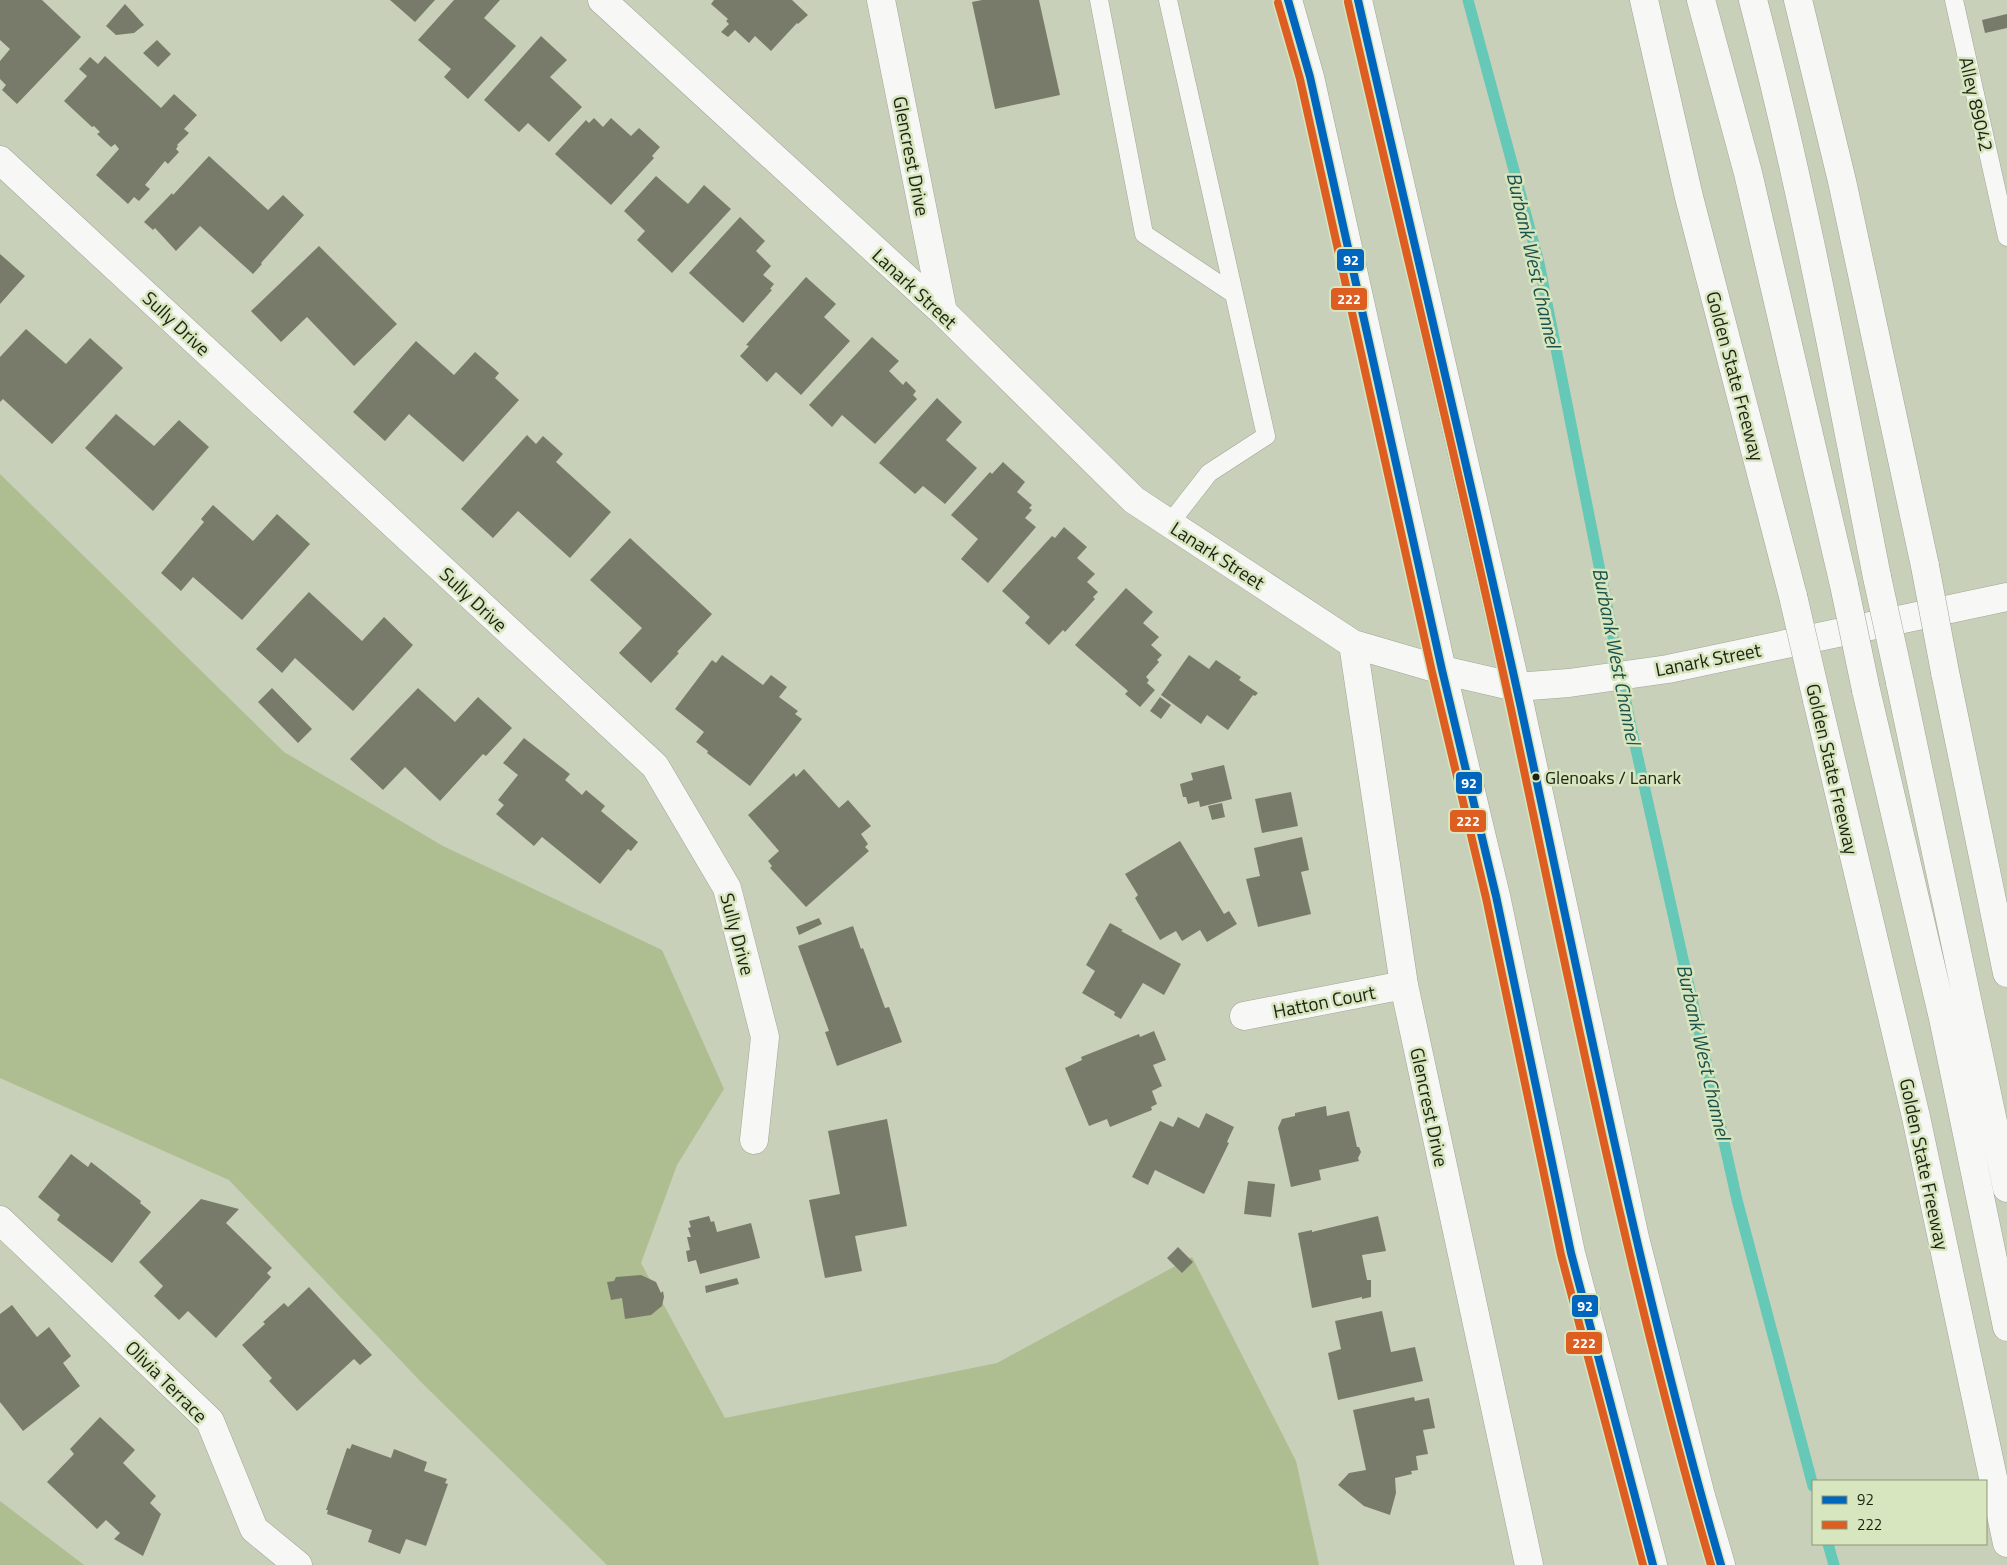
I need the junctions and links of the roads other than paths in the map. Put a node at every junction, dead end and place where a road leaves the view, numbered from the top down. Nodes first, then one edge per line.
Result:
1 (602, 0) edge
2 (881, 0) edge
3 (1099, 0) edge
4 (1168, 0) edge
5 (1288, 0) edge
6 (1358, 0) edge
7 (1644, 0) edge
8 (1700, 0) edge
9 (1753, 0) edge
10 (1798, 0) edge
11 (1954, 0) edge
12 (0, 160) edge
13 (2007, 237) edge
14 (1234, 294) junction
15 (943, 312) junction
16 (1170, 523) junction
17 (2007, 597) edge
18 (1353, 644) junction
19 (1442, 670) junction
20 (1516, 687) junction
21 (2007, 973) edge
22 (1404, 985) junction
23 (1244, 1016) dead end
24 (754, 1140) dead end
25 (2007, 1188) edge
26 (0, 1220) edge
27 (2007, 1327) edge
28 (2007, 1543) edge
29 (298, 1565) edge
30 (1529, 1565) edge
31 (1653, 1565) edge
32 (1721, 1565) edge

1 - 15 main road, Lanark Street
2 - 15 main road, Glencrest Drive
3 - 14 lane
4 - 14 lane
5 - 19 main road
6 - 20 main road
7 - 28 main road, Golden State Freeway, bridge
8 - 27 main road, bridge
9 - 25 main road, bridge
10 - 21 main road, bridge
11 - 13 lane, Alley 89042
12 - 24 main road, Sully Drive
14 - 16 lane
15 - 16 main road, Lanark Street
16 - 18 main road, Lanark Street
17 - 20 main road, Lanark Street
18 - 19 main road, Lanark Street
18 - 22 main road, Glencrest Drive
19 - 20 main road, Lanark Street
19 - 31 main road
20 - 32 main road
22 - 23 main road, Hatton Court
22 - 30 main road, Glencrest Drive
26 - 29 main road, Olivia Terrace

